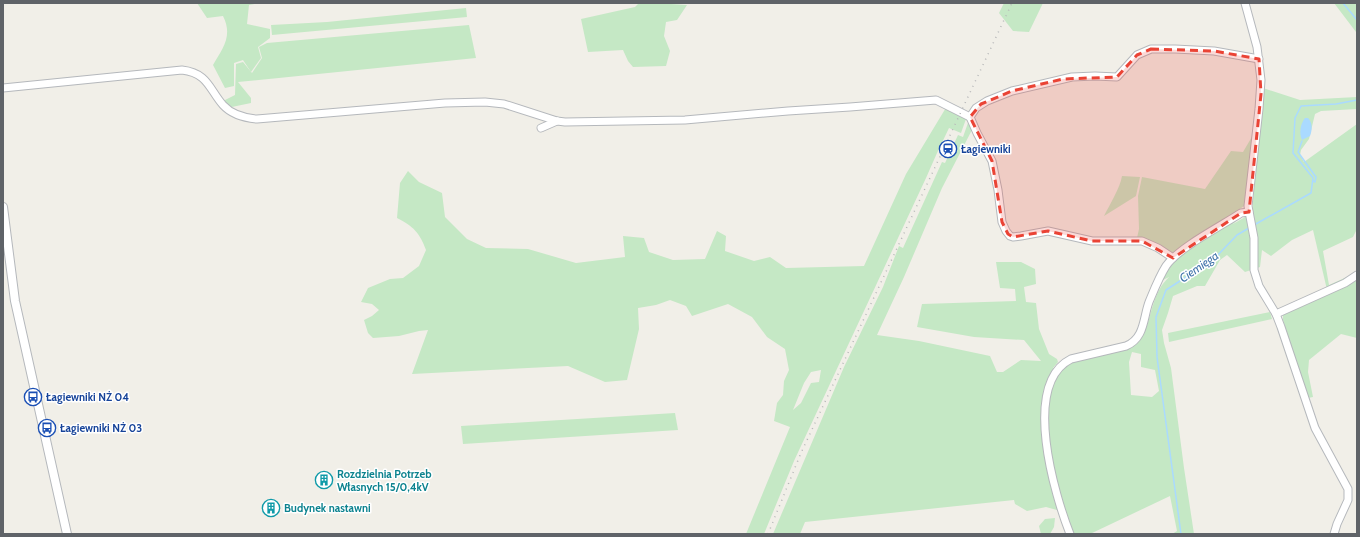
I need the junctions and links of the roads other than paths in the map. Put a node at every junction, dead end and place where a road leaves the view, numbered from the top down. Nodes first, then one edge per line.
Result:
1 (1245, 3) edge
2 (1259, 59) junction
3 (3, 88) edge
4 (970, 117) junction
5 (557, 121) junction
6 (541, 128) dead end
7 (3, 207) edge
8 (1249, 212) junction
9 (1173, 258) junction
10 (1357, 275) edge
11 (1276, 314) junction
12 (67, 534) edge
13 (1070, 534) edge
14 (1334, 534) edge

1 - 2 street
2 - 4 street
2 - 8 street
3 - 5 street
4 - 5 street
4 - 9 street
5 - 6 street
7 - 12 street
8 - 9 street
8 - 11 street
9 - 13 street
10 - 11 street
11 - 14 street

